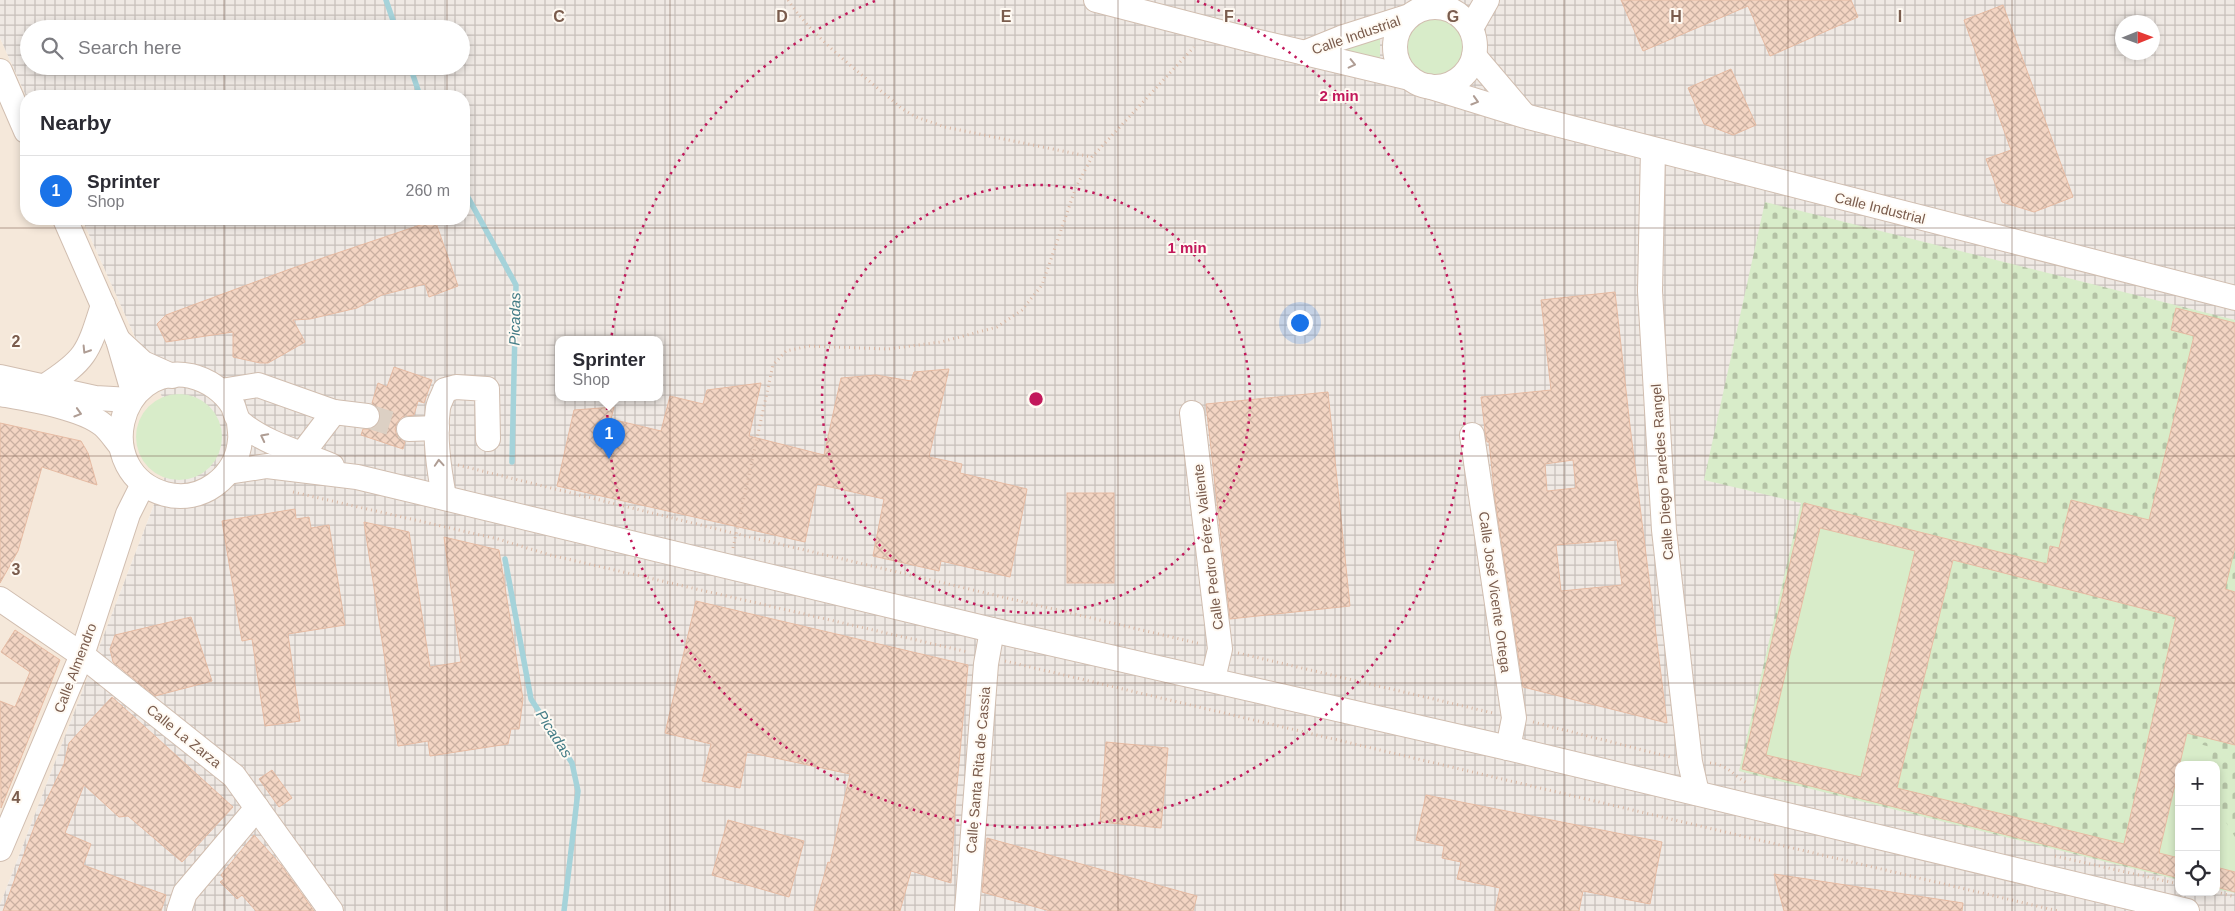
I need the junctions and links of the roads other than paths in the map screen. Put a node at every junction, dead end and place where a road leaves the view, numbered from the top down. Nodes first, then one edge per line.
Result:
1 (1096, 0) edge
2 (1487, 0) edge
3 (1441, 3) edge
4 (1407, 18) junction
5 (1471, 28) junction
6 (1304, 53) junction
7 (1474, 56) junction
8 (1419, 82) junction
9 (3, 86) edge
10 (1525, 116) junction
11 (20, 119) edge
12 (1653, 150) junction
13 (68, 225) edge
14 (2235, 298) edge
15 (103, 304) junction
16 (118, 340) junction
17 (172, 376) junction
18 (0, 377) edge
19 (45, 386) junction
20 (221, 391) junction
21 (272, 392) junction
22 (0, 394) edge
23 (133, 398) junction
24 (334, 412) junction
25 (1192, 413) dead end
26 (367, 416) tunnel mouth
27 (238, 420) junction
28 (437, 428) junction
29 (409, 429) tunnel mouth
30 (1472, 435) dead end
31 (488, 439) dead end
32 (120, 445) junction
33 (302, 454) junction
34 (228, 472) junction
35 (357, 477) junction
36 (143, 484) junction
37 (444, 497) junction
38 (0, 599) edge
39 (992, 630) junction
40 (82, 655) junction
41 (1214, 679) junction
42 (1508, 748) junction
43 (1697, 793) junction
44 (257, 808) junction
45 (0, 849) edge
46 (179, 911) edge
47 (331, 911) edge
48 (967, 911) edge
49 (2187, 911) edge

1 - 6 street, Calle Industrial
2 - 5 street
3 - 4 street
3 - 5 street
4 - 6 street, Calle Industrial
4 - 8 street
5 - 7 street
6 -> 8 street, Calle Industrial
7 - 8 street
7 - 10 street
8 -> 10 street, Calle Industrial
9 - 11 street
10 - 12 street, Calle Industrial
12 - 14 street, Calle Industrial
12 - 43 street, Calle Diego Paredes Rangel
13 - 15 street
15 - 16 street
15 -> 19 street
16 - 17 street
16 - 23 street
17 - 20 street
17 - 23 street
18 - 19 street
19 - 23 street
20 - 21 street
20 - 27 street
21 - 24 street
21 - 27 street
22 -> 32 street
23 - 32 street
24 - 26 street
24 - 33 street
25 - 41 street, Calle Pedro Pérez Valiente
33 -> 27 street
27 - 34 street
28 - 29 street
28 - 31 street
37 -> 28 street
30 - 42 street, Calle José Vicente Ortega
32 - 36 street
33 - 35 street
34 - 35 street
34 - 36 street
35 - 37 street
36 - 40 street, Calle Almendro
37 - 39 street
38 - 40 street, Calle La Zarza
39 - 41 street
39 - 48 street, Calle Santa Rita de Cassia
40 - 44 street, Calle La Zarza
40 - 45 street, Calle Almendro
41 - 42 street
42 - 43 street
43 - 49 street
44 - 46 street
44 - 47 street, Calle La Zarza

